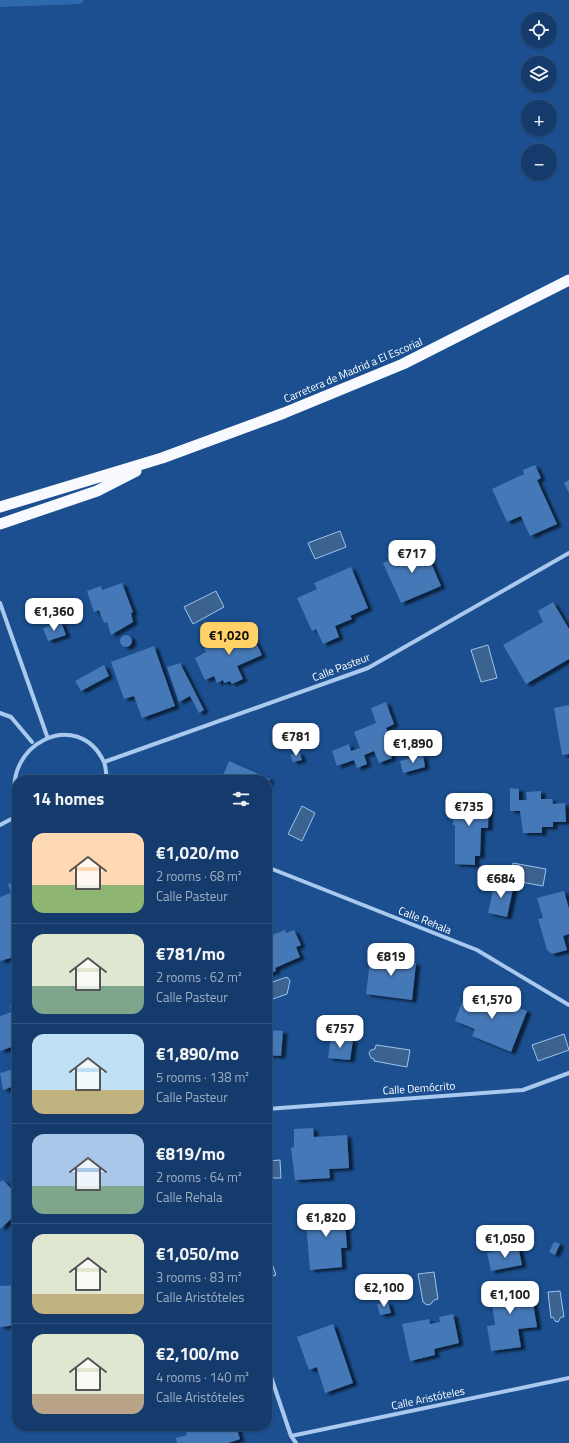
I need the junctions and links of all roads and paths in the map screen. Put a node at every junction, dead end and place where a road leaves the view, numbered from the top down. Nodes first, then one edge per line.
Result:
1 (569, 280) edge
2 (162, 458) junction
3 (97, 491) junction
4 (0, 507) edge
5 (0, 524) edge
6 (0, 531) edge
7 (568, 555) edge
8 (0, 603) edge
9 (0, 713) edge
10 (48, 736) junction
11 (32, 742) junction
12 (104, 762) junction
13 (12, 775) edge
14 (106, 775) edge
15 (12, 819) edge
16 (0, 825) edge
17 (272, 869) edge
18 (569, 1004) edge
19 (569, 1073) edge
20 (272, 1109) edge
21 (569, 1378) edge
22 (272, 1380) edge
23 (291, 1436) junction
24 (296, 1443) edge

1 - 2 highway, Carretera de Madrid a El Escorial
2 - 3 highway, Carretera de Madrid a El Escorial
2 - 4 highway, Carretera de Madrid a El Escorial
3 - 5 highway, Carretera de Madrid a El Escorial
3 - 6 highway
7 - 12 street, Calle Pasteur
8 - 10 street
9 - 11 street
10 - 11 street
10 - 12 street
11 - 13 street
12 - 14 street
15 - 16 street
17 - 18 street, Calle Rehala
19 - 20 street, Calle Demócrito
21 - 23 street, Calle Aristóteles
22 - 23 street
23 - 24 street

